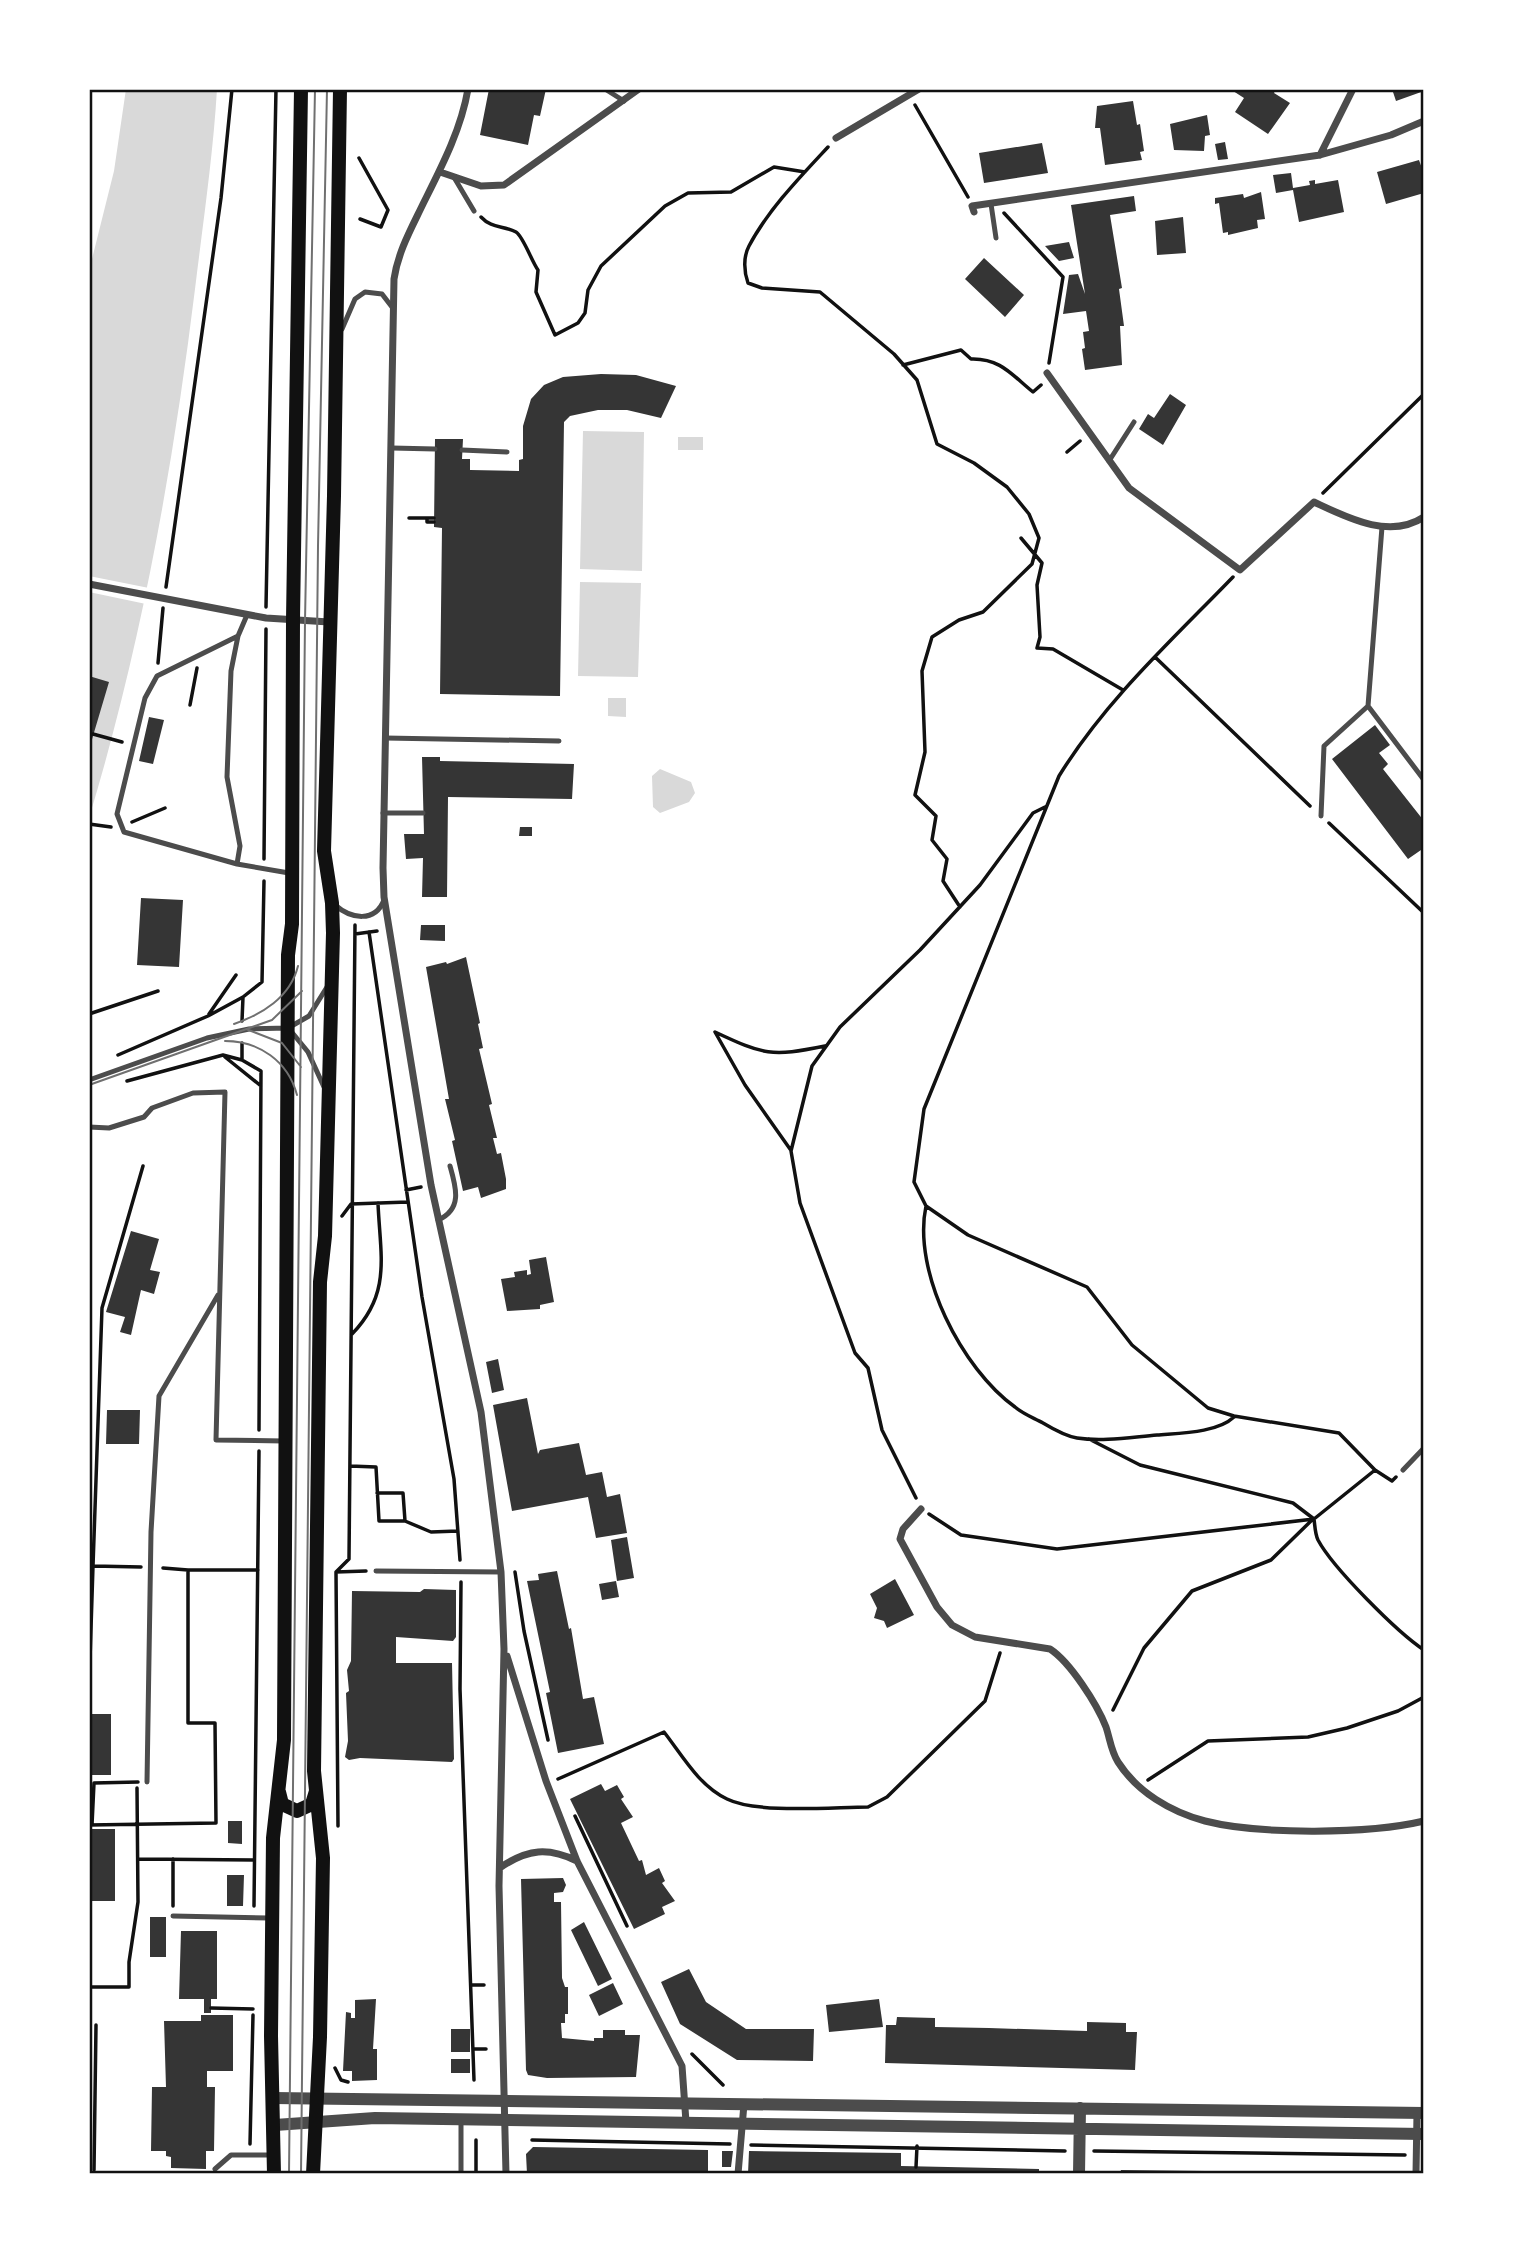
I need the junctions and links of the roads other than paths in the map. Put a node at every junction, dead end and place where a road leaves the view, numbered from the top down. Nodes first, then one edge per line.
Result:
1 (301, 89) edge
2 (340, 89) edge
3 (468, 89) edge
4 (605, 89) edge
5 (639, 89) edge
6 (919, 89) edge
7 (1353, 89) edge
8 (624, 101) junction
9 (1424, 121) edge
10 (836, 138) road end
11 (1320, 155) junction
12 (440, 172) junction
13 (456, 179) junction
14 (993, 204) junction
15 (474, 211) road end
16 (974, 212) dead end
17 (996, 239) dead end
18 (393, 307) junction
19 (337, 342) junction
20 (1049, 375) road end
21 (1134, 422) dead end
22 (391, 448) junction
23 (435, 449) dead end
24 (462, 450) dead end
25 (507, 452) dead end
26 (1109, 461) junction
27 (1424, 517) edge
28 (1382, 527) junction
29 (89, 584) edge
30 (247, 615) junction
31 (293, 620) junction
32 (328, 622) junction
33 (238, 636) junction
34 (1368, 706) junction
35 (385, 738) junction
36 (559, 741) dead end
37 (1424, 780) edge
38 (383, 813) junction
39 (424, 813) dead end
40 (1321, 816) road end
41 (237, 864) junction
42 (293, 874) junction
43 (384, 897) junction
44 (332, 903) junction
45 (331, 980) junction
46 (288, 1028) junction
47 (89, 1080) edge
48 (327, 1096) junction
49 (89, 1128) edge
50 (450, 1166) dead end
51 (438, 1220) junction
52 (220, 1293) junction
53 (287, 1441) junction
54 (1424, 1448) edge
55 (1403, 1470) road end
56 (921, 1509) road end
57 (376, 1571) road end
58 (501, 1572) junction
59 (504, 1649) junction
60 (147, 1782) road end
61 (279, 1787) junction
62 (316, 1787) junction
63 (1424, 1821) edge
64 (577, 1861) junction
65 (501, 1867) junction
66 (173, 1916) road end
67 (272, 1918) junction
68 (273, 2098) junction
69 (317, 2098) junction
70 (503, 2101) junction
71 (744, 2103) junction
72 (685, 2104) junction
73 (1080, 2108) junction
74 (1420, 2113) edge
75 (461, 2119) junction
76 (504, 2120) junction
77 (315, 2122) junction
78 (686, 2122) junction
79 (742, 2123) junction
80 (275, 2125) junction
81 (1078, 2128) junction
82 (1420, 2134) edge
83 (274, 2155) junction
84 (215, 2169) dead end
85 (274, 2174) edge
86 (313, 2174) edge
87 (461, 2174) edge
88 (506, 2174) edge
89 (738, 2174) edge
90 (1079, 2174) edge
91 (1416, 2174) edge

1 - 31 main road
2 - 19 main road
3 - 12 street
4 - 8 lane
5 - 8 street
6 - 10 street
7 - 11 street
8 - 13 street
9 - 11 street
11 - 14 street
12 - 13 street
12 - 18 street
13 - 15 lane
14 - 16 street
14 - 17 lane
18 - 19 lane
18 - 22 street
19 - 32 main road
20 - 26 street
21 - 26 lane
22 - 23 lane
22 - 35 street
24 - 25 lane
26 - 28 street
27 - 28 street
28 - 34 lane
29 - 30 street
30 - 31 street
30 - 33 lane
31 - 32 street
31 - 42 main road
32 - 44 main road
33 - 41 lane
33 - 41 lane
34 - 37 lane
34 - 40 lane
35 - 36 lane
35 - 38 street
38 - 39 lane
38 - 43 street
41 - 42 lane
42 - 46 main road
43 - 44 lane
43 - 51 street
44 - 45 main road
45 - 46 lane
45 - 48 main road
46 - 47 lane
46 - 48 lane
46 - 53 main road
48 - 62 main road
49 - 52 lane
50 - 51 lane
51 - 58 street
52 - 53 lane
52 - 60 lane
53 - 61 main road
54 - 55 lane
56 - 63 street
57 - 58 lane
58 - 59 street
59 - 64 street
59 - 65 street
61 - 62 main road
61 - 67 main road
62 - 69 main road
64 - 65 street
64 - 72 street
65 - 70 street
66 - 67 lane
67 - 68 main road
68 - 69 street
68 - 80 main road
69 - 70 street
69 - 77 main road
70 - 72 street
70 - 76 street
71 - 72 street
71 - 73 street
71 - 79 street
72 - 78 street
73 - 74 street
73 - 81 street
74 - 82 street
75 - 76 street
75 - 77 street
75 - 87 lane
76 - 78 street
76 - 88 street
77 - 80 street
77 - 86 main road
78 - 79 street
79 - 81 street
79 - 89 street
80 - 83 main road
81 - 82 street
81 - 90 street
82 - 91 street
83 - 84 lane
83 - 85 main road

